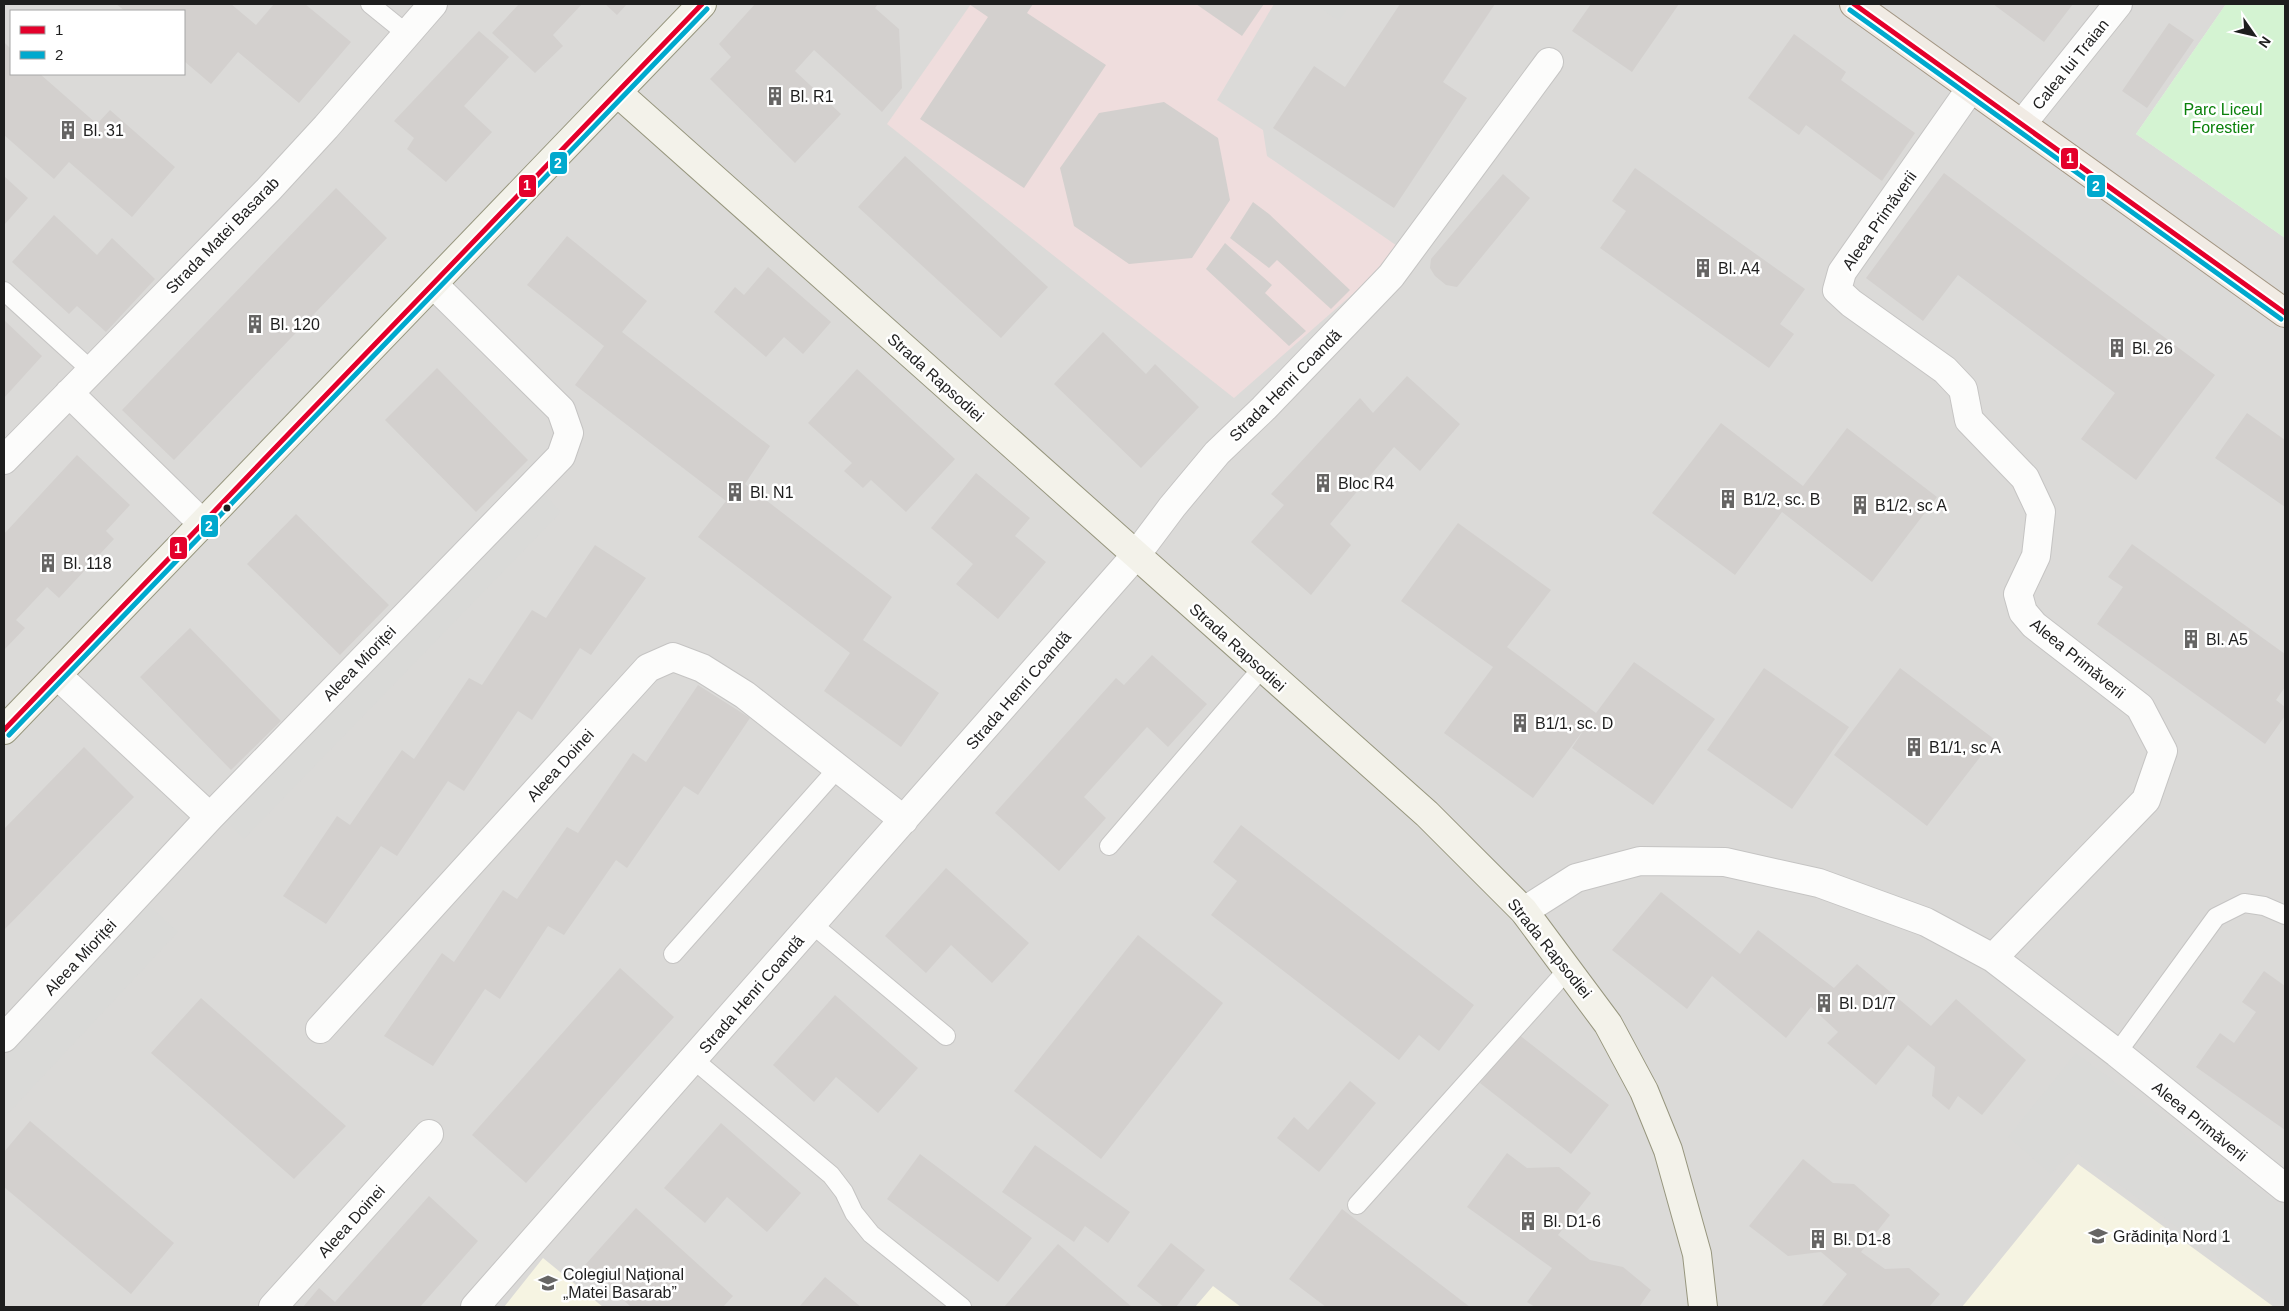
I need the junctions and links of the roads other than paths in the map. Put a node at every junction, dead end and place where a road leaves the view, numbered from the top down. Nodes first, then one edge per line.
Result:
1 (370, 4) edge
2 (433, 4) edge
3 (702, 4) edge
4 (1854, 4) edge
5 (2118, 4) edge
6 (407, 34) junction
7 (1549, 62) dead end
8 (1971, 88) junction
9 (618, 93) junction
10 (2022, 124) junction
11 (434, 285) junction
12 (4, 291) edge
13 (2285, 313) edge
14 (91, 370) junction
15 (69, 393) junction
16 (4, 460) edge
17 (203, 524) junction
18 (1136, 555) junction
19 (1262, 668) junction
20 (57, 675) junction
21 (4, 730) edge
22 (838, 768) junction
23 (210, 817) junction
24 (904, 820) junction
25 (1108, 846) dead end
26 (1524, 911) junction
27 (2285, 915) edge
28 (812, 924) junction
29 (673, 954) dead end
30 (1993, 958) junction
31 (1569, 968) junction
32 (320, 1030) dead end
33 (946, 1036) dead end
34 (4, 1038) edge
35 (2116, 1053) junction
36 (693, 1059) junction
37 (429, 1134) dead end
38 (2285, 1188) edge
39 (1357, 1205) dead end
40 (273, 1307) edge
41 (475, 1307) edge
42 (962, 1307) edge
43 (1703, 1307) edge

1 - 6 lane
2 - 6 street, Strada Matei Basarab
3 - 9 street
4 - 8 main road, Calea lui Traian
5 - 10 street, Calea lui Traian
6 - 14 street, Strada Matei Basarab
7 - 18 street, Strada Henri Coandă
8 - 10 main road, Calea lui Traian
8 - 30 street, Aleea Primăverii
9 - 11 street
9 - 18 street, Strada Rapsodiei
10 - 13 main road, Calea lui Traian
11 - 17 street
11 - 23 street, Aleea Mioriței
12 - 14 lane
14 - 15 street, Strada Matei Basarab
15 - 16 street, Strada Matei Basarab
15 - 17 street
17 - 20 street
18 - 19 street, Strada Rapsodiei
18 - 24 street, Strada Henri Coandă
19 - 25 lane
19 - 26 street, Strada Rapsodiei
20 - 21 street
20 - 23 street
22 - 24 street, Aleea Doinei
22 - 29 lane
22 - 32 street, Aleea Doinei
23 - 34 street, Aleea Mioriței
24 - 28 street, Strada Henri Coandă
26 - 30 street, Aleea Primăverii
26 - 31 street, Strada Rapsodiei
27 - 35 lane
28 - 33 lane
28 - 36 street, Strada Henri Coandă
30 - 35 street, Aleea Primăverii
31 - 39 lane
31 - 43 street, Strada Rapsodiei
35 - 38 street, Aleea Primăverii
36 - 41 street, Strada Henri Coandă
36 - 42 lane
37 - 40 street, Aleea Doinei

